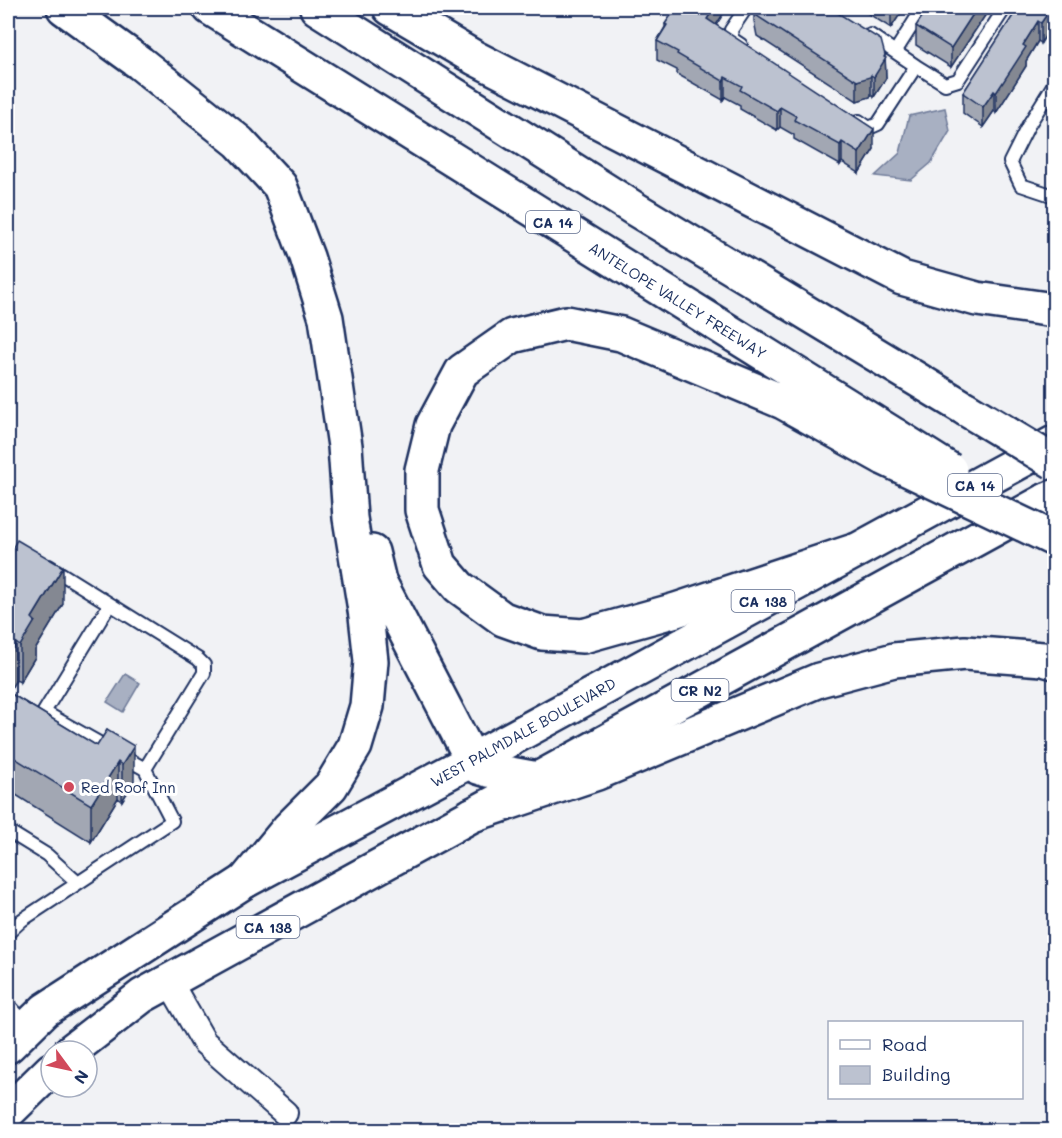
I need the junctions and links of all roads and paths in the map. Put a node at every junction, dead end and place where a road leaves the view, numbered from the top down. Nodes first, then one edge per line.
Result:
1 (64, 8) edge
2 (210, 8) edge
3 (317, 8) edge
4 (390, 8) edge
5 (746, 8) edge
6 (923, 8) edge
7 (1005, 8) edge
8 (856, 26) edge
9 (752, 52) edge
10 (895, 52) junction
11 (916, 66) junction
12 (1054, 84) edge
13 (850, 116) edge
14 (1054, 196) edge
15 (1054, 310) edge
16 (1054, 443) edge
17 (345, 446) junction
18 (890, 447) junction
19 (1054, 462) edge
20 (1051, 499) edge
21 (1054, 536) edge
22 (854, 551) junction
23 (35, 558) edge
24 (110, 604) junction
25 (1054, 662) edge
26 (472, 760) junction
27 (145, 769) junction
28 (538, 779) junction
29 (472, 815) junction
30 (8, 831) edge
31 (245, 881) junction
32 (78, 883) junction
33 (8, 933) edge
34 (169, 981) junction
35 (15, 1026) edge
36 (87, 1039) edge
37 (39, 1082) edge
38 (8, 1112) edge
39 (285, 1113) dead end

1 - 17 highway
2 - 18 highway, ANTELOPE VALLEY FREEWAY / CA 14
3 - 19 highway, bridge
4 - 15 highway
5 - 9 lane
6 - 10 lane
7 - 11 lane
8 - 10 lane
10 - 11 lane
11 - 13 lane
12 - 14 lane
16 - 22 highway, WEST PALMDALE BOULEVARD / CA 138
17 - 26 highway
17 - 31 highway
18 - 21 highway, ANTELOPE VALLEY FREEWAY / CA 14, bridge
18 - 22 highway
20 - 28 highway, CR N2
22 - 26 highway, WEST PALMDALE BOULEVARD / CA 138
23 - 24 lane
24 - 27 lane
24 - 27 lane
25 - 29 highway, CA 138
26 - 28 highway
26 - 31 highway, WEST PALMDALE BOULEVARD / CA 138
27 - 32 lane
28 - 29 highway, CR N2
29 - 34 highway, CA 138
30 - 32 lane
31 - 35 highway, WEST PALMDALE BOULEVARD / CA 138
32 - 33 lane
34 - 36 highway, CA 138
34 - 39 street
37 - 38 highway

